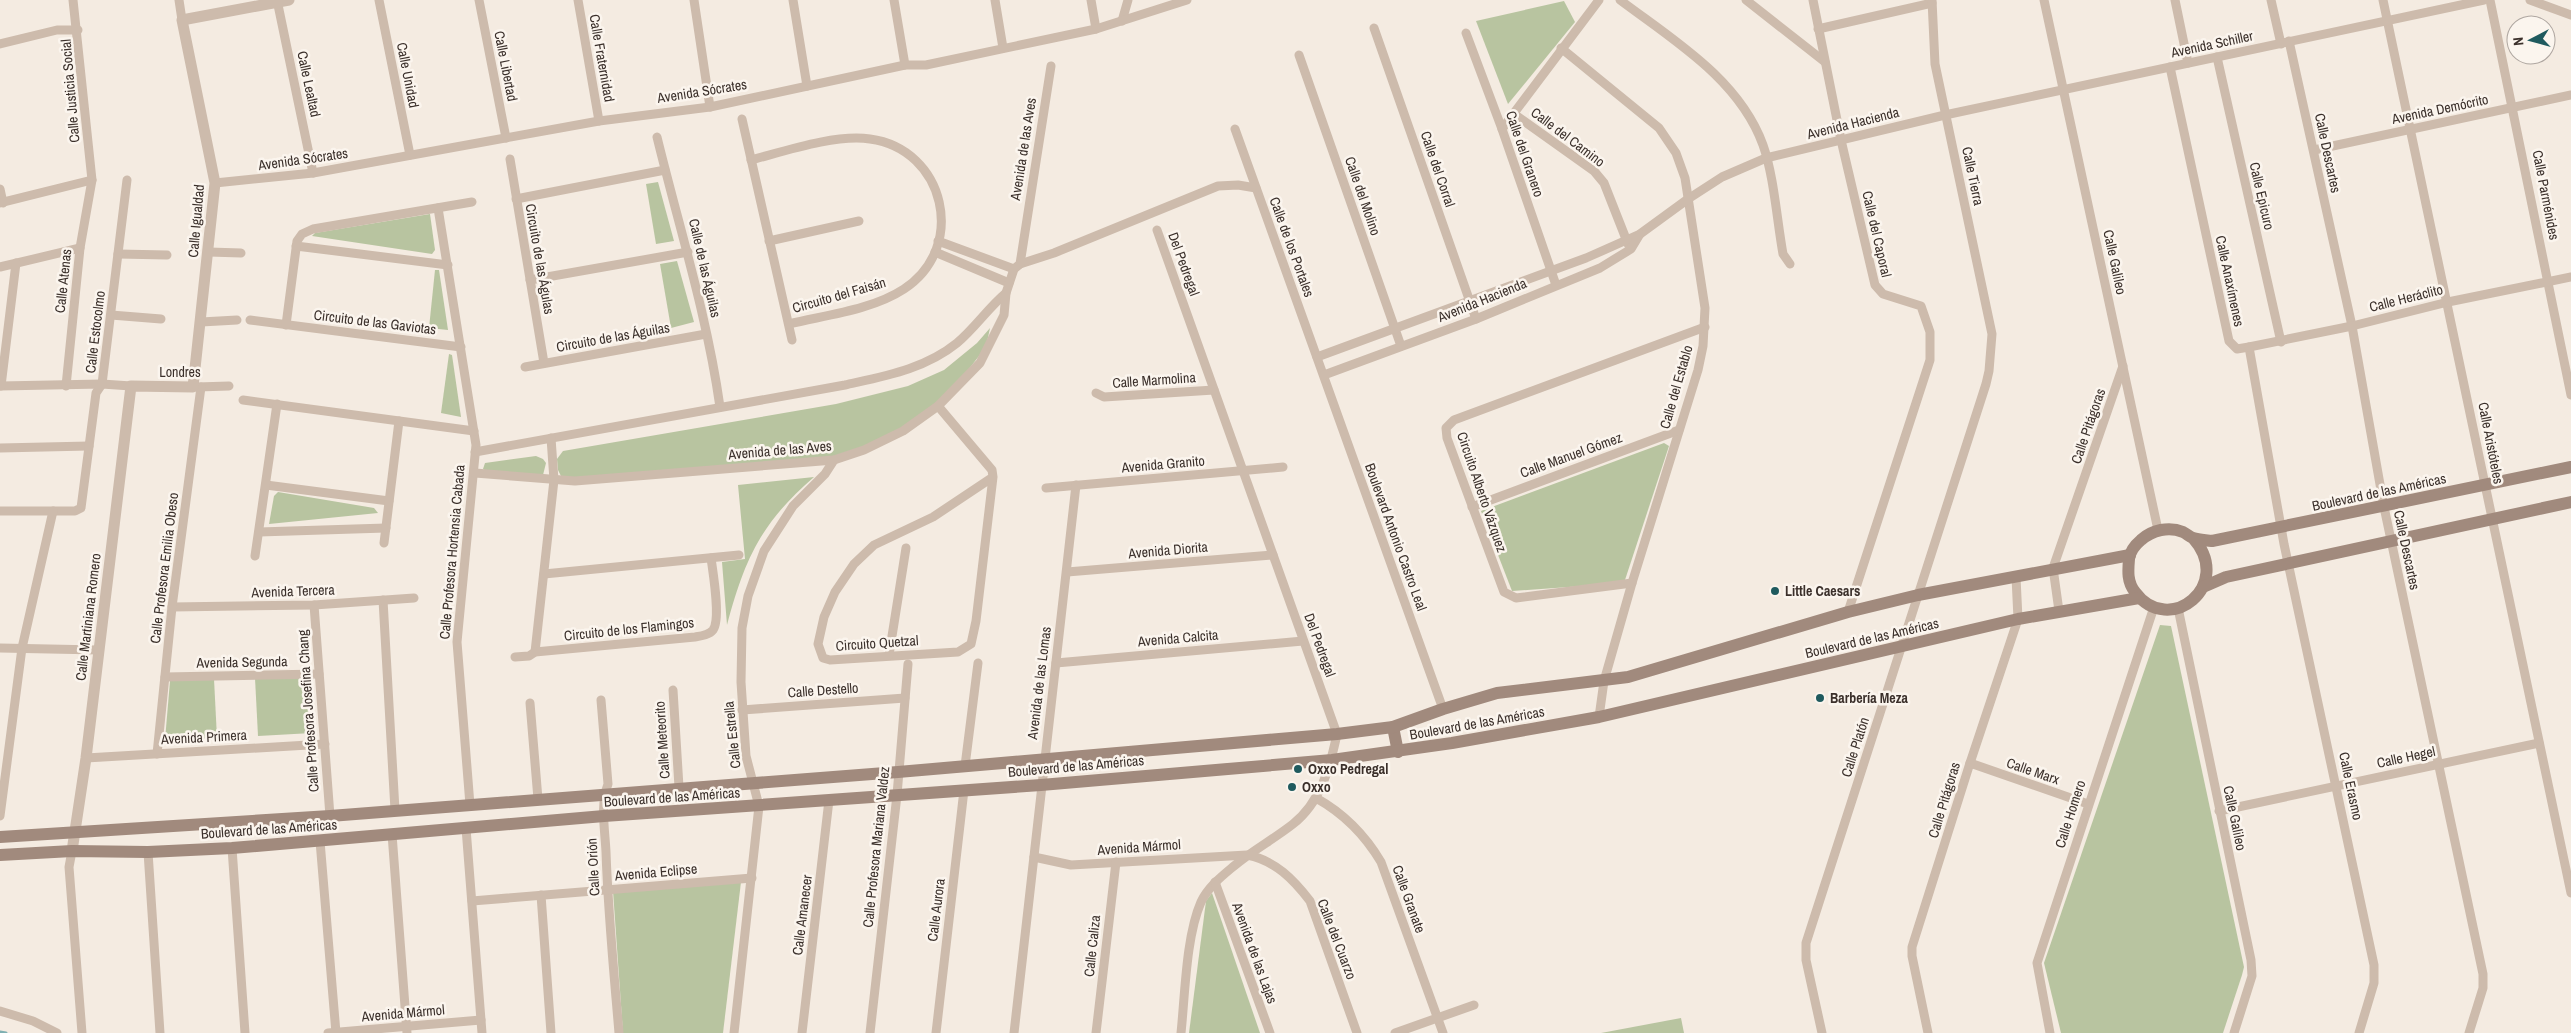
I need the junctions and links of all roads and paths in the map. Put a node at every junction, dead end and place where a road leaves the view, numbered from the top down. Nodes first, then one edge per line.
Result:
1 (73, 0) edge
2 (179, 0) edge
3 (379, 0) edge
4 (480, 0) edge
5 (578, 0) edge
6 (694, 0) edge
7 (793, 0) edge
8 (894, 0) edge
9 (995, 0) edge
10 (1091, 0) edge
11 (1128, 0) edge
12 (1187, 0) edge
13 (1599, 0) edge
14 (1620, 0) edge
15 (1746, 0) edge
16 (1813, 0) edge
17 (2044, 0) edge
18 (2176, 0) edge
19 (2271, 0) edge
20 (2383, 0) edge
21 (2484, 0) edge
22 (2490, 0) edge
23 (2530, 0) edge
24 (281, 1) edge
25 (1932, 2) edge
26 (2571, 15) edge
27 (182, 20) junction
28 (2387, 20) junction
29 (1122, 21) junction
30 (1374, 28) dead end
31 (1096, 29) junction
32 (1818, 29) junction
33 (78, 30) junction
34 (1466, 33) dead end
35 (2285, 43) junction
36 (0, 44) edge
37 (1003, 48) junction
38 (1561, 48) junction
39 (1299, 55) dead end
40 (2217, 57) junction
41 (1825, 62) junction
42 (2188, 63) junction
43 (905, 65) junction
44 (1050, 66) dead end
45 (2170, 67) junction
46 (807, 86) junction
47 (2063, 90) junction
48 (2571, 95) edge
49 (710, 107) junction
50 (2514, 108) junction
51 (1514, 114) junction
52 (1946, 114) junction
53 (742, 119) dead end
54 (599, 121) junction
55 (1235, 129) dead end
56 (1502, 129) junction
57 (2411, 129) junction
58 (658, 137) dead end
59 (506, 138) junction
60 (1841, 140) junction
61 (2314, 150) junction
62 (410, 155) junction
63 (1766, 158) junction
64 (510, 159) dead end
65 (751, 160) junction
66 (665, 170) junction
67 (313, 173) junction
68 (92, 180) junction
69 (127, 180) dead end
70 (215, 183) junction
71 (0, 188) edge
72 (1256, 188) junction
73 (516, 199) junction
74 (1688, 199) junction
75 (472, 202) dead end
76 (1, 203) edge
77 (438, 208) junction
78 (859, 221) dead end
79 (1157, 230) dead end
80 (1640, 234) junction
81 (1625, 239) junction
82 (770, 241) junction
83 (938, 241) junction
84 (296, 246) junction
85 (80, 248) junction
86 (1631, 250) junction
87 (209, 252) junction
88 (688, 252) junction
89 (935, 252) junction
90 (240, 253) dead end
91 (118, 254) junction
92 (167, 255) dead end
93 (16, 263) junction
94 (1790, 264) dead end
95 (448, 265) junction
96 (1017, 266) junction
97 (0, 267) edge
98 (1551, 272) junction
99 (2571, 277) edge
100 (530, 280) junction
101 (2549, 282) junction
102 (1009, 283) junction
103 (1556, 285) junction
104 (1006, 293) junction
105 (1470, 302) junction
106 (2448, 302) junction
107 (111, 315) junction
108 (1476, 318) junction
109 (161, 319) dead end
110 (237, 320) dead end
111 (250, 320) dead end
112 (201, 322) junction
113 (286, 324) junction
114 (789, 324) junction
115 (2352, 326) junction
116 (1705, 327) junction
117 (1395, 329) junction
118 (706, 334) junction
119 (792, 340) dead end
120 (2281, 342) junction
121 (1401, 346) junction
122 (461, 347) junction
123 (2249, 347) junction
124 (1317, 357) junction
125 (1991, 357) joint
126 (544, 364) junction
127 (2123, 365) junction
128 (525, 367) dead end
129 (1324, 375) junction
130 (102, 384) junction
131 (1, 386) edge
132 (66, 386) junction
133 (132, 386) junction
134 (230, 386) dead end
135 (197, 387) junction
136 (1214, 390) junction
137 (1096, 392) dead end
138 (2571, 395) edge
139 (243, 400) dead end
140 (277, 404) junction
141 (938, 406) junction
142 (720, 407) junction
143 (399, 421) junction
144 (1679, 430) junction
145 (474, 432) junction
146 (551, 438) junction
147 (89, 446) junction
148 (0, 448) edge
149 (475, 452) junction
150 (834, 460) junction
151 (1283, 467) dead end
152 (2571, 467) edge
153 (1242, 471) junction
154 (475, 473) junction
155 (993, 477) junction
156 (554, 480) junction
157 (1076, 484) junction
158 (266, 485) junction
159 (2485, 486) junction
160 (1046, 488) dead end
161 (390, 501) junction
162 (2571, 502) edge
163 (1472, 507) junction
164 (2384, 507) junction
165 (0, 511) edge
166 (53, 511) junction
167 (2492, 519) junction
168 (386, 528) junction
169 (2281, 528) junction
170 (2158, 530) junction
171 (259, 532) junction
172 (2193, 538) junction
173 (2392, 541) junction
174 (384, 543) dead end
175 (906, 548) dead end
176 (739, 555) dead end
177 (1272, 555) junction
178 (2130, 555) junction
179 (255, 556) dead end
180 (711, 558) junction
181 (2289, 564) junction
182 (2053, 568) junction
183 (1067, 572) junction
184 (544, 574) junction
185 (2016, 577) junction
186 (1632, 583) junction
187 (2203, 588) junction
188 (1918, 595) junction
189 (414, 598) dead end
190 (2140, 598) junction
191 (382, 600) junction
192 (314, 605) junction
193 (172, 607) junction
194 (2154, 607) junction
195 (2178, 608) junction
196 (2059, 611) junction
197 (1848, 612) junction
198 (2018, 619) junction
199 (1304, 641) junction
200 (0, 648) edge
201 (22, 648) junction
202 (1901, 648) junction
203 (99, 650) junction
204 (535, 652) junction
205 (889, 655) junction
206 (515, 657) dead end
207 (978, 663) dead end
208 (1056, 663) junction
209 (908, 664) dead end
210 (320, 674) junction
211 (165, 677) junction
212 (1604, 681) junction
213 (673, 690) dead end
214 (905, 698) junction
215 (601, 700) dead end
216 (530, 703) dead end
217 (1442, 709) junction
218 (742, 710) junction
219 (1599, 717) junction
220 (1393, 727) junction
221 (1337, 734) junction
222 (2539, 743) junction
223 (324, 744) junction
224 (1398, 752) junction
225 (157, 754) junction
226 (86, 758) junction
227 (1044, 759) junction
228 (1332, 760) junction
229 (1970, 763) junction
230 (2439, 764) junction
231 (965, 766) junction
232 (898, 772) junction
233 (753, 782) junction
234 (1041, 785) junction
235 (2337, 786) junction
236 (680, 787) junction
237 (964, 790) junction
238 (605, 793) junction
239 (896, 795) junction
240 (1316, 798) junction
241 (538, 799) junction
242 (829, 800) junction
243 (2088, 804) junction
244 (470, 805) junction
245 (760, 806) junction
246 (395, 810) junction
247 (2220, 811) junction
248 (0, 816) edge
249 (330, 816) junction
250 (604, 816) junction
251 (466, 828) junction
252 (75, 833) junction
253 (392, 834) junction
254 (0, 837) edge
255 (320, 841) junction
256 (232, 848) junction
257 (72, 851) junction
258 (148, 852) junction
259 (0, 855) edge
260 (1248, 855) junction
261 (1034, 857) junction
262 (1116, 862) junction
263 (752, 878) junction
264 (1215, 882) junction
265 (607, 890) junction
266 (2571, 893) edge
267 (541, 896) junction
268 (472, 900) junction
269 (1474, 1005) dead end
270 (0, 1011) edge
271 (1437, 1018) junction
272 (481, 1020) junction
273 (407, 1030) edge
274 (56, 1033) edge
275 (82, 1033) edge
276 (160, 1033) edge
277 (245, 1033) edge
278 (328, 1033) edge
279 (336, 1033) edge
280 (482, 1033) edge
281 (551, 1033) edge
282 (619, 1033) edge
283 (734, 1033) edge
284 (802, 1033) edge
285 (870, 1033) edge
286 (936, 1033) edge
287 (1014, 1033) edge
288 (1096, 1033) edge
289 (1181, 1033) edge
290 (1270, 1033) edge
291 (1357, 1033) edge
292 (1395, 1033) edge
293 (1443, 1033) edge
294 (1822, 1033) edge
295 (1928, 1033) edge
296 (2050, 1033) edge
297 (2234, 1033) edge
298 (2359, 1033) edge
299 (2470, 1033) edge

1 - 33 street, Calle Justicia Social
2 - 27 street, Calle Igualdad
3 - 62 street, Calle Unidad
4 - 59 street, Calle Libertad
5 - 54 street, Calle Fraternidad
6 - 49 street
7 - 46 street
8 - 43 street
9 - 37 street
10 - 31 street
11 - 29 street
12 - 29 street, Avenida Sócrates
13 - 38 street
14 - 63 street
15 - 41 street
16 - 32 street, Calle del Caporal
17 - 47 street, Calle Galileo
18 - 42 street
19 - 35 street, Calle Descartes
20 - 28 street, Calle Aristóteles
21 - 28 street, Avenida Schiller
22 - 50 street, Calle Parménides
23 - 26 street
24 - 27 street
24 - 67 street, Calle Lealtad
25 - 32 street
25 - 52 street, Calle Tierra
27 - 70 street, Calle Igualdad
28 - 35 street, Avenida Schiller
28 - 57 street, Calle Aristóteles
29 - 31 street, Avenida Sócrates
30 - 105 street, Calle del Corral
31 - 37 street, Avenida Sócrates
32 - 41 street, Calle del Caporal
33 - 36 street
33 - 68 street, Calle Justicia Social
34 - 56 street, Calle del Granero
35 - 40 street, Avenida Schiller
35 - 61 street, Calle Descartes
37 - 43 street, Avenida Sócrates
38 - 51 street
38 - 74 street, Calle del Establo
39 - 117 street, Calle del Molino
40 - 42 street, Avenida Schiller
40 - 120 street, Calle Epicuro
41 - 60 street, Calle del Caporal
42 - 45 street, Avenida Schiller
43 - 46 street, Avenida Sócrates
44 - 96 street, Avenida de las Aves
45 - 47 street, Avenida Schiller
45 - 123 street, Calle Anaxímenes
46 - 49 street, Avenida Sócrates
47 - 52 street, Avenida Schiller
47 - 127 street, Calle Galileo
48 - 50 street, Avenida Demócrito
49 - 54 street, Avenida Sócrates
50 - 57 street, Avenida Demócrito
50 - 101 street, Calle Parménides
51 - 56 street
51 - 81 street, Calle del Camino
52 - 60 street, Avenida Hacienda
52 - 125 street, Calle Tierra
53 - 65 street, Circuito del Faisán
54 - 59 street, Avenida Sócrates
55 - 72 street, Calle de los Portales
56 - 98 street, Calle del Granero
57 - 61 street, Avenida Demócrito
57 - 106 street, Calle Aristóteles
58 - 66 street, Calle de las Águilas
59 - 62 street, Avenida Sócrates
60 - 63 street, Avenida Hacienda
60 - 197 street, Calle del Caporal
61 - 115 street, Calle Descartes
62 - 67 street, Avenida Sócrates
63 - 74 street, Avenida Hacienda
63 - 94 street
64 - 73 street, Circuito de las Águlas
65 - 82 street, Circuito del Faisán
65 - 83 street, Circuito del Faisán
66 - 73 street
66 - 88 street, Calle de las Águilas
67 - 70 street, Avenida Sócrates
68 - 76 street
68 - 85 street, Calle Atenas
69 - 91 street, Calle Estocolmo
70 - 87 street, Calle Igualdad
71 - 76 street
72 - 96 street
72 - 124 street, Calle de los Portales
73 - 100 street, Circuito de las Águlas
74 - 80 street, Avenida Hacienda
74 - 116 street, Calle del Establo
75 - 77 street
77 - 84 street
77 - 95 street, Circuito de las Gaviotas
78 - 82 street
79 - 136 street, Del Pedregal
80 - 81 street, Avenida Hacienda
80 - 86 street, Avenida Hacienda
81 - 86 street, Calle del Camino
81 - 98 street, Avenida Hacienda
82 - 114 street, Circuito del Faisán
83 - 89 street, Circuito del Faisán
83 - 96 street
84 - 95 street
84 - 113 street
85 - 93 street
85 - 132 street, Calle Atenas
86 - 103 street, Avenida Hacienda
87 - 90 street
87 - 112 street, Calle Igualdad
88 - 100 street
88 - 118 street, Calle de las Águilas
89 - 102 street
89 - 114 street, Circuito del Faisán
91 - 92 street
91 - 107 street, Calle Estocolmo
93 - 97 street
93 - 131 street
95 - 122 street, Circuito de las Gaviotas
96 - 102 street, Avenida de las Aves
98 - 103 street, Calle del Granero
98 - 105 street, Avenida Hacienda
99 - 101 street, Calle Heráclito
100 - 126 street, Circuito de las Águlas
101 - 106 street, Calle Heráclito
101 - 138 street, Calle Parménides
102 - 104 street, Avenida de las Aves
103 - 108 street, Avenida Hacienda
104 - 141 street, Avenida de las Aves
104 - 142 street, Avenida de las Aves
105 - 108 street, Calle del Corral
105 - 117 street, Avenida Hacienda
106 - 115 street, Calle Heráclito
106 - 159 street, Calle Aristóteles
107 - 109 street
107 - 130 street, Calle Estocolmo
108 - 121 street, Avenida Hacienda
110 - 112 street
111 - 113 street, Circuito de las Gaviotas
112 - 135 street, Calle Igualdad
113 - 122 street, Circuito de las Gaviotas
114 - 119 street, Circuito del Faisán
115 - 120 street, Calle Heráclito
115 - 164 street, Calle Descartes
116 - 144 street, Calle del Establo
116 - 163 street, Circuito Alberto Vázquez
117 - 121 street, Calle del Molino
117 - 124 street, Avenida Hacienda
118 - 126 street, Circuito de las Águilas
118 - 142 street, Calle de las Águilas
120 - 123 street, Calle Heráclito
121 - 129 street, Avenida Hacienda
122 - 145 street, Circuito de las Gaviotas
123 - 169 street
124 - 129 street, Calle de los Portales
125 - 188 street, Calle Platón
126 - 128 street, Circuito de las Águilas
127 - 170 street, Calle Galileo
127 - 182 street, Calle Pitágoras
129 - 217 street, Boulevard Antonio Castro Leal
130 - 132 street
130 - 133 street
130 - 147 street, Calle Estocolmo
131 - 132 street
133 - 135 street, Londres
133 - 203 street, Calle Martiniana Romero
134 - 135 street, Londres
135 - 193 street, Calle Profesora Emilia Obeso
136 - 137 street, Calle Marmolina
136 - 153 street, Del Pedregal
139 - 140 street
140 - 143 street
140 - 158 street
141 - 150 street, Avenida de las Aves
141 - 155 street
142 - 146 street, Avenida de las Aves
143 - 145 street
143 - 161 street
144 - 163 street, Calle Manuel Gómez
144 - 186 street, Calle del Establo
145 - 149 street, Circuito de las Gaviotas
146 - 149 street, Avenida de las Aves
146 - 156 street
147 - 148 street
147 - 166 street, Calle Estocolmo
149 - 154 street, Calle Profesora Hortensia Cabada
150 - 156 street, Avenida de las Aves
150 - 218 street, Calle Estrella
151 - 153 street, Avenida Granito
152 - 159 main road, Boulevard de las Américas
153 - 157 street, Avenida Granito
153 - 177 street, Del Pedregal
154 - 156 street, Avenida de las Aves
154 - 244 street, Calle Profesora Hortensia Cabada
155 - 205 street, Circuito Quetzal
155 - 205 street, Circuito Quetzal
156 - 184 street
157 - 160 street, Avenida Granito
157 - 183 street, Avenida de las Lomas
158 - 161 street
158 - 171 street
159 - 164 main road, Boulevard de las Américas
159 - 167 street, Calle Aristóteles
161 - 168 street
162 - 167 main road
163 - 186 street, Circuito Alberto Vázquez
164 - 169 main road, Boulevard de las Américas
164 - 173 street, Calle Descartes
165 - 166 street
166 - 201 street
167 - 173 main road
167 - 222 street, Calle Aristóteles
168 - 171 street
168 - 174 street
169 - 172 main road, Boulevard de las Américas
169 - 181 street, Calle Erasmo
170 - 172 main road, Boulevard de las Américas
170 - 178 main road
171 - 179 street
172 - 187 main road
173 - 181 main road
173 - 230 street, Calle Descartes
175 - 205 street
176 - 180 street
177 - 183 street, Avenida Diorita
177 - 199 street, Del Pedregal
178 - 182 main road, Boulevard de las Américas
178 - 190 main road
180 - 184 street
180 - 204 street, Circuito de los Flamingos
181 - 187 main road
181 - 235 street, Calle Erasmo
182 - 185 main road, Boulevard de las Américas
182 - 196 street, Calle Pitágoras
183 - 208 street, Avenida de las Lomas
184 - 204 street
185 - 188 main road, Boulevard de las Américas
185 - 198 street, Calle Pitágoras
186 - 212 street, Calle del Establo
187 - 195 main road
188 - 197 main road, Boulevard de las Américas
188 - 202 street, Calle Platón
189 - 191 street, Avenida Tercera
190 - 194 main road
190 - 196 main road, Boulevard de las Américas
191 - 192 street, Avenida Tercera
191 - 246 street
192 - 193 street, Avenida Tercera
192 - 210 street, Calle Profesora Josefina Chang
193 - 211 street, Calle Profesora Emilia Obeso
194 - 195 main road
194 - 243 street, Calle Homero
195 - 247 street, Calle Galileo
196 - 198 main road, Boulevard de las Américas
197 - 212 main road, Boulevard de las Américas
198 - 202 main road, Boulevard de las Américas
198 - 229 street, Calle Pitágoras
199 - 208 street, Avenida Calcita
199 - 221 street, Del Pedregal
200 - 201 street
201 - 203 street
201 - 248 street
202 - 219 main road, Boulevard de las Américas
202 - 294 street, Calle Platón
203 - 226 street, Calle Martiniana Romero
204 - 206 street, Circuito de los Flamingos
207 - 231 street
208 - 227 street, Avenida de las Lomas
209 - 214 street, Calle Profesora Mariana Valdez
210 - 211 street, Avenida Segunda
210 - 223 street, Calle Profesora Josefina Chang
211 - 225 street, Calle Profesora Emilia Obeso
212 - 217 main road, Boulevard de las Américas
212 - 219 street, Calle del Establo
213 - 236 street, Calle Meteorito
214 - 218 street, Calle Destello
214 - 232 street, Calle Profesora Mariana Valdez
215 - 238 street, Calle Orión
216 - 241 street
217 - 220 main road, Boulevard de las Américas
218 - 233 street, Calle Estrella
219 - 224 main road, Boulevard de las Américas
220 - 221 main road, Boulevard de las Américas
220 - 224 main road
221 - 227 main road, Boulevard de las Américas
221 - 228 street
222 - 230 street, Calle Hegel
222 - 266 street, Calle Aristóteles
223 - 225 street, Avenida Primera
223 - 249 street, Calle Profesora Josefina Chang
224 - 228 main road, Boulevard de las Américas
225 - 226 street, Avenida Primera
226 - 252 street, Calle Martiniana Romero
227 - 231 main road, Boulevard de las Américas
227 - 234 street, Avenida de las Lomas
228 - 234 main road, Boulevard de las Américas
228 - 240 street
229 - 243 street, Calle Marx
229 - 295 street, Calle Pitágoras
230 - 235 street, Calle Hegel
230 - 299 street, Calle Descartes
231 - 232 main road, Boulevard de las Américas
232 - 233 main road, Boulevard de las Américas
232 - 239 street, Calle Profesora Mariana Valdez
233 - 236 main road, Boulevard de las Américas
233 - 245 street, Calle Estrella
234 - 237 main road, Boulevard de las Américas
234 - 261 street, Avenida de las Lomas
235 - 247 street, Calle Hegel
235 - 298 street, Calle Erasmo
236 - 238 main road, Boulevard de las Américas
237 - 239 main road, Boulevard de las Américas
237 - 286 street, Calle Aurora
238 - 241 main road, Boulevard de las Américas
238 - 250 street, Calle Orión
239 - 242 main road, Boulevard de las Américas
239 - 285 street, Calle Profesora Mariana Valdez
240 - 260 street
240 - 271 street, Calle Granate
241 - 244 main road, Boulevard de las Américas
242 - 245 main road, Boulevard de las Américas
242 - 284 street, Calle Amanecer
243 - 296 street, Calle Homero
244 - 246 main road, Boulevard de las Américas
245 - 250 main road, Boulevard de las Américas
245 - 263 street, Calle Estrella
246 - 249 main road, Boulevard de las Américas
247 - 297 street, Calle Galileo
249 - 252 main road, Boulevard de las Américas
250 - 251 main road, Boulevard de las Américas
250 - 265 street, Calle Orión
251 - 253 main road, Boulevard de las Américas
251 - 268 street
252 - 254 main road, Boulevard de las Américas
252 - 257 street, Calle Martiniana Romero
253 - 255 main road, Boulevard de las Américas
253 - 273 street
255 - 256 main road, Boulevard de las Américas
255 - 279 street
256 - 258 main road, Boulevard de las Américas
256 - 277 street
257 - 258 main road, Boulevard de las Américas
257 - 259 main road, Boulevard de las Américas
257 - 275 street
258 - 276 street
260 - 262 street, Avenida Mármol
260 - 264 street
260 - 291 street, Calle del Cuarzo
261 - 262 street, Avenida Mármol
261 - 287 street, Avenida de las Lomas
262 - 288 street, Calle Caliza
263 - 265 street, Avenida Eclipse
263 - 283 street, Calle Estrella
264 - 289 street
264 - 290 street, Avenida de las Lajas
265 - 267 street, Avenida Eclipse
265 - 282 street, Calle Orión
267 - 268 street, Avenida Eclipse
267 - 281 street
268 - 272 street
269 - 271 street
270 - 274 street
271 - 292 street
271 - 293 street, Calle Granate
272 - 273 street, Avenida Mármol
272 - 280 street
273 - 279 street, Avenida Mármol
278 - 279 street, Avenida Mármol

